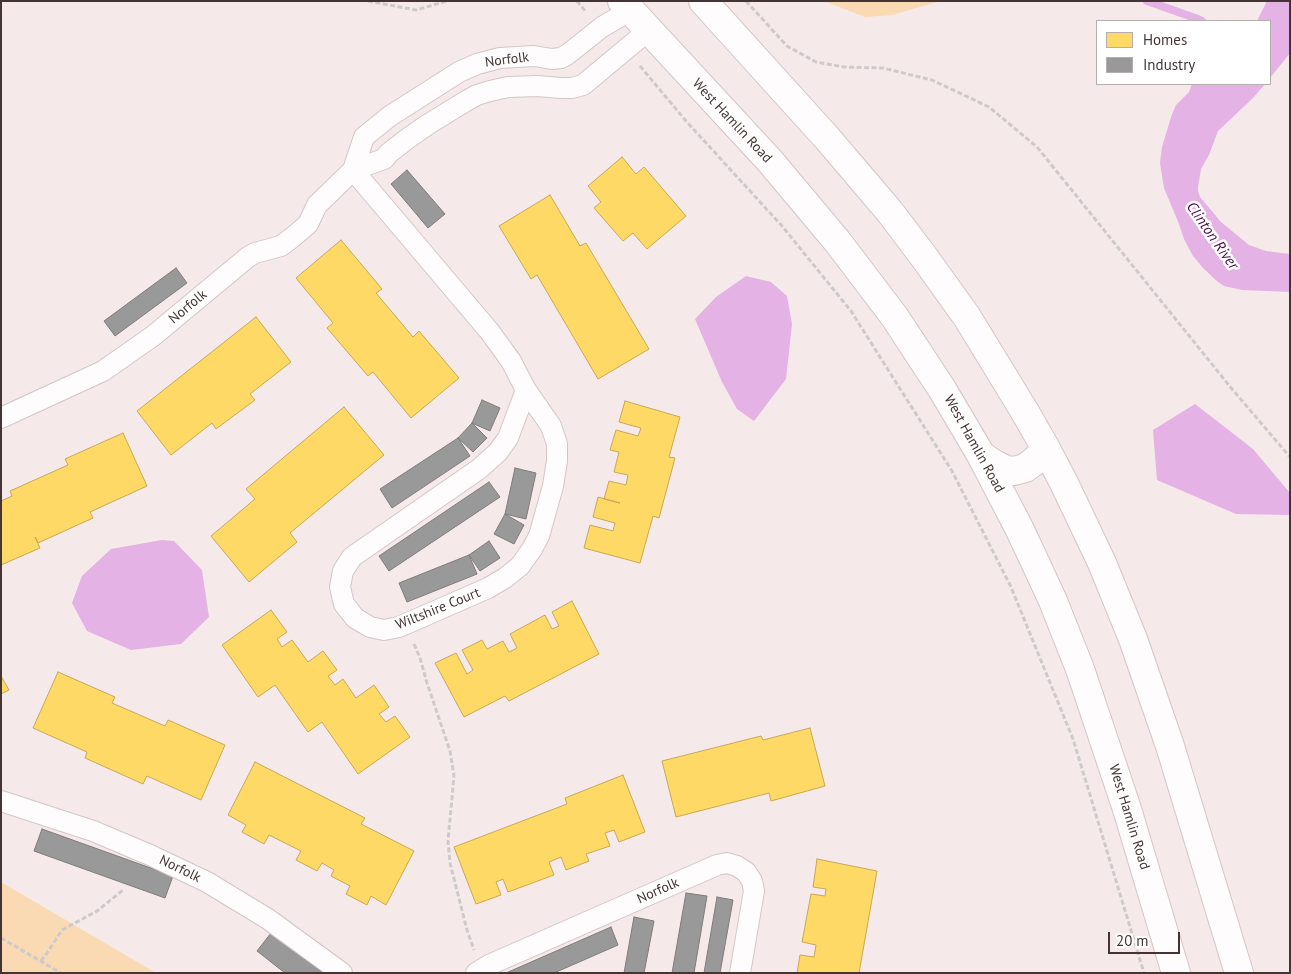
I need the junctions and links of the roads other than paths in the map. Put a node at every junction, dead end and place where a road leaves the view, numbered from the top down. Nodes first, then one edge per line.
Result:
1 (702, 3) edge
2 (634, 4) edge
3 (649, 30) junction
4 (552, 59) junction
5 (561, 88) junction
6 (410, 103) junction
7 (427, 125) junction
8 (353, 170) junction
9 (526, 390) junction
10 (1, 418) edge
11 (1045, 448) junction
12 (981, 454) junction
13 (1, 801) edge
14 (479, 971) edge
15 (342, 973) edge
16 (740, 973) edge
17 (1176, 973) edge
18 (1239, 973) edge

1 - 11 main road
2 - 3 main road, West Hamlin Road
2 - 4 street
3 - 5 street, Norfolk
3 - 12 main road, West Hamlin Road
4 - 5 street
4 - 6 street, Norfolk
5 - 7 street, Norfolk
6 - 7 street
6 - 8 street, Norfolk
7 - 8 street, Norfolk
8 - 9 street, Wiltshire Court
8 - 10 street, Norfolk
9 - 9 street, Wiltshire Court
11 - 12 main road
11 - 18 main road
12 - 17 main road, West Hamlin Road
13 - 15 street, Norfolk
14 - 16 street, Norfolk

